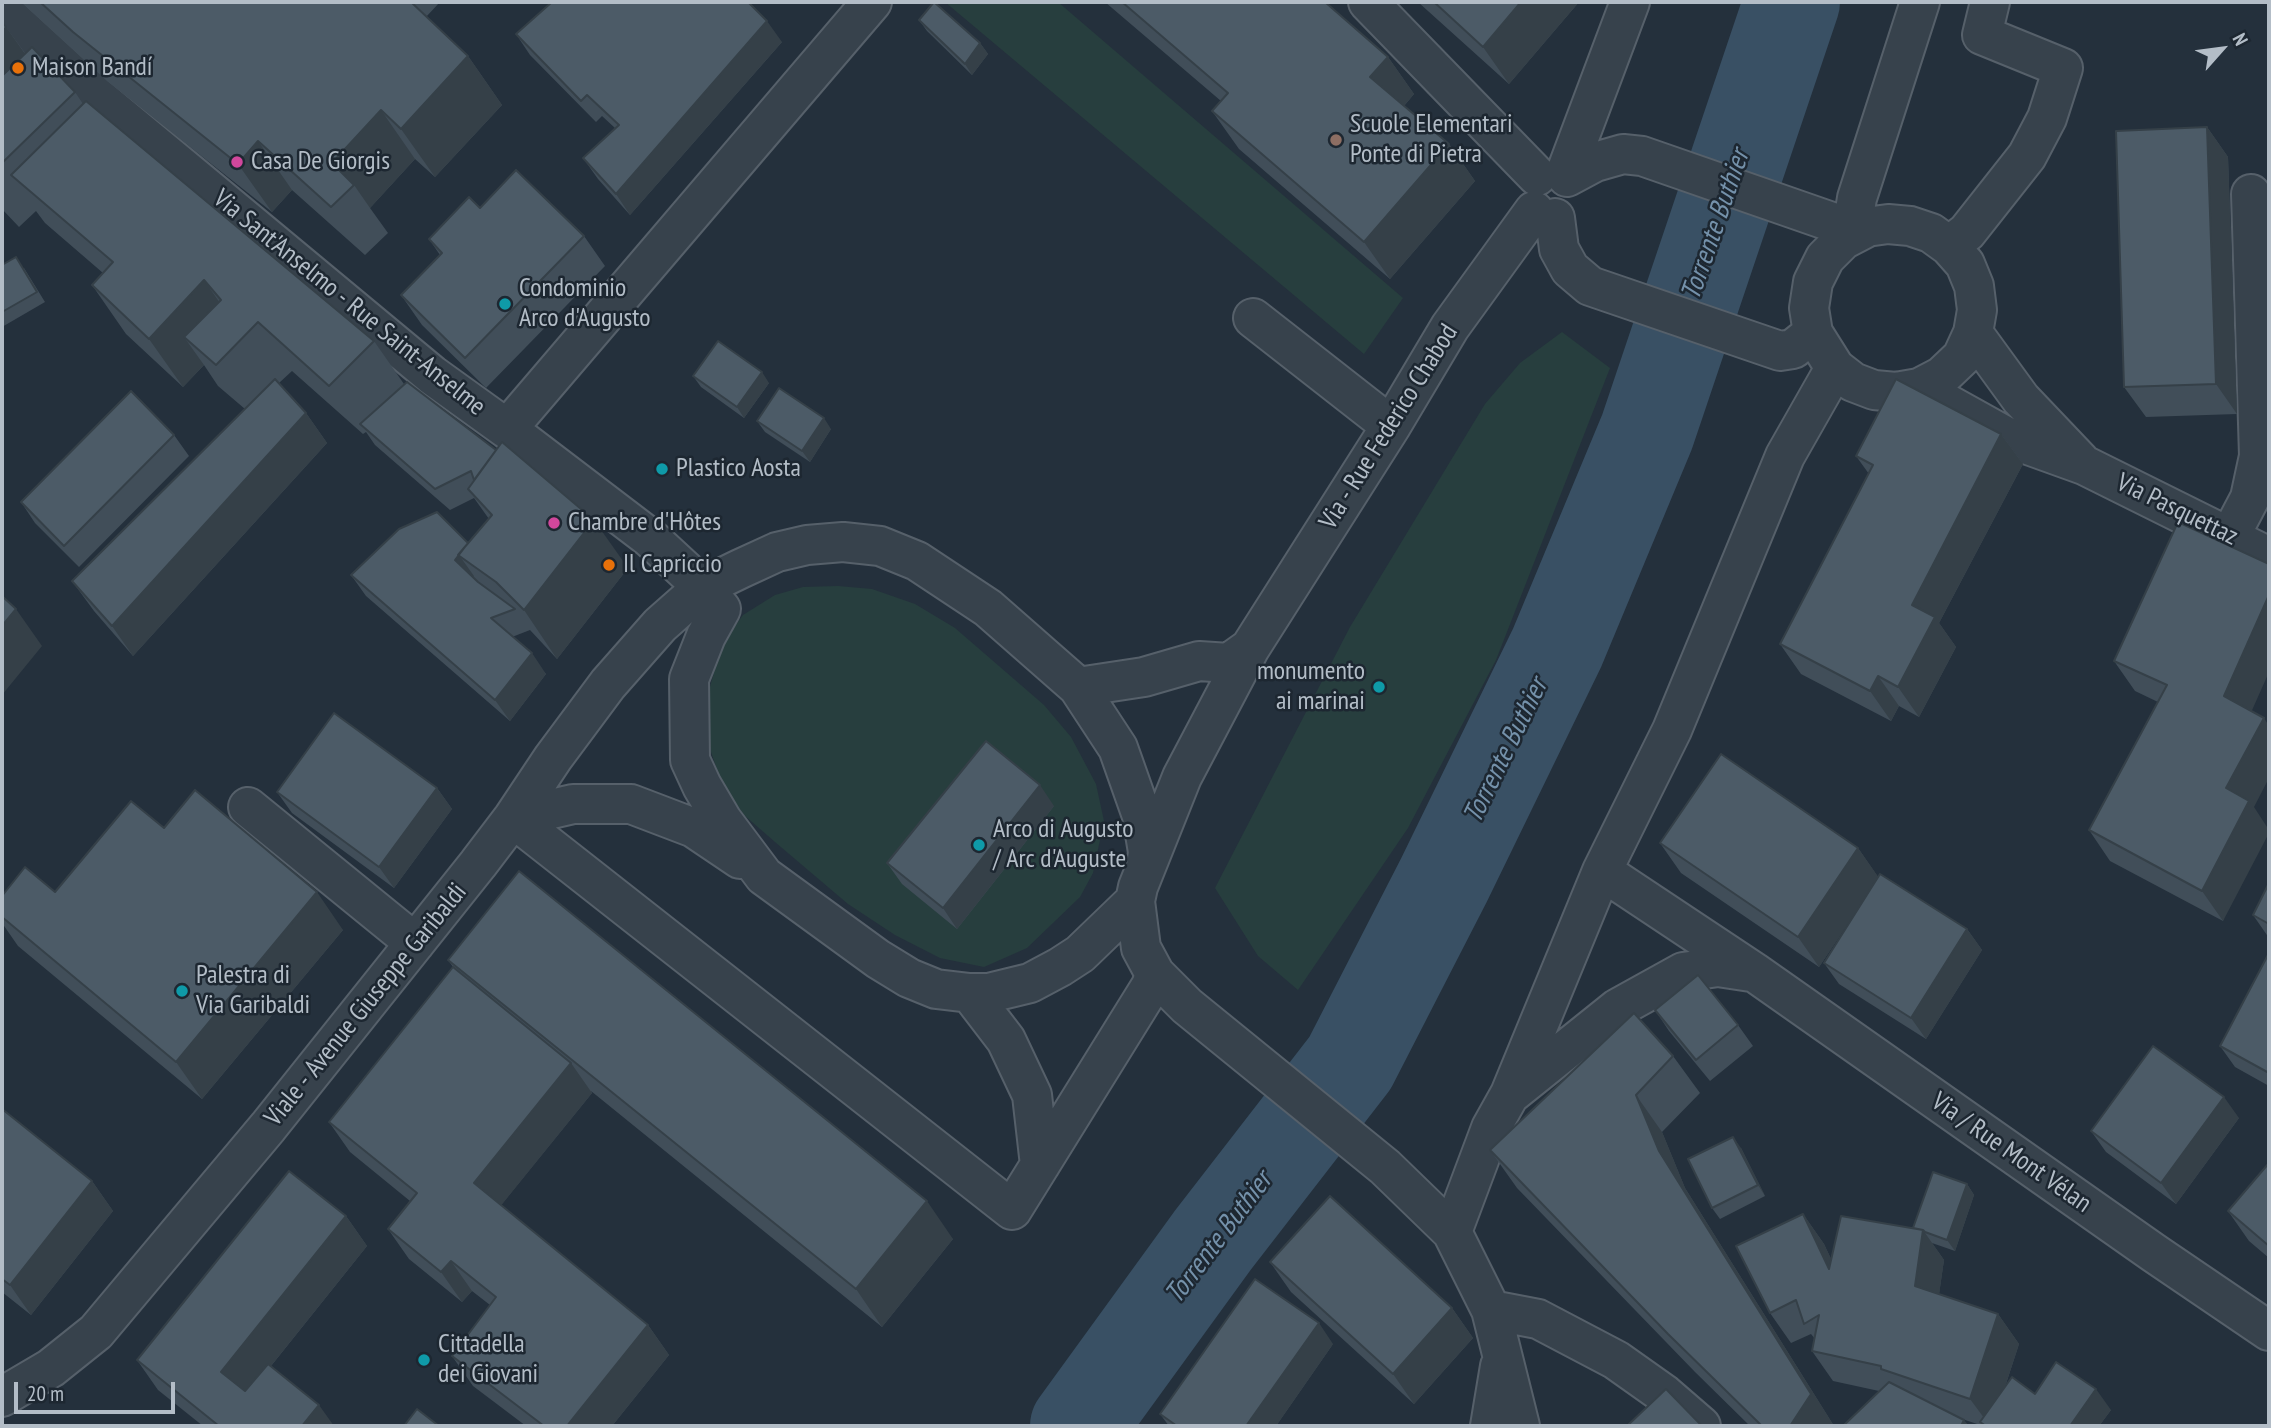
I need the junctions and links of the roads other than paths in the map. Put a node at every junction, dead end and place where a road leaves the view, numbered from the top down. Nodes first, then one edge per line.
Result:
1 (872, 2) edge
2 (1368, 2) edge
3 (1630, 2) edge
4 (1920, 2) edge
5 (1990, 2) edge
6 (2, 10) edge
7 (1552, 191) junction
8 (2251, 194) dead end
9 (1850, 226) junction
10 (1949, 246) junction
11 (1253, 318) dead end
12 (1813, 333) junction
13 (1973, 334) junction
14 (1835, 368) junction
15 (1919, 388) junction
16 (1391, 426) junction
17 (507, 429) junction
18 (2084, 465) junction
19 (2230, 536) junction
20 (2269, 557) edge
21 (704, 586) junction
22 (1250, 649) junction
23 (1078, 687) junction
24 (248, 807) dead end
25 (513, 818) junction
26 (1602, 871) junction
27 (764, 876) junction
28 (1141, 884) junction
29 (415, 943) junction
30 (1754, 972) junction
31 (1155, 974) junction
32 (970, 993) junction
33 (1510, 1094) junction
34 (1040, 1166) junction
35 (1452, 1232) junction
36 (1491, 1310) junction
37 (2269, 1331) edge
38 (1503, 1350) junction
39 (2, 1397) edge
40 (1490, 1426) edge
41 (1520, 1426) edge
42 (1701, 1426) edge

1 - 17 street
2 - 7 street
3 - 7 street, Via - Rue Federico Chabod
4 - 9 street
5 - 10 street
6 - 17 street, Via Sant'Anselmo - Rue Saint-Anselme
7 - 9 street
7 - 12 street
7 - 16 street, Via - Rue Federico Chabod
8 - 19 street
9 - 10 street
9 - 12 street
10 - 13 street
11 - 16 street
12 - 14 street
13 - 15 street
13 - 18 street, Via Pasquettaz
14 - 15 street
14 - 26 street
15 - 18 street, Via Pasquettaz
16 - 22 street, Via - Rue Federico Chabod
17 - 21 street, Via Sant'Anselmo - Rue Saint-Anselme
18 - 19 street, Via Pasquettaz
19 - 20 street, Via Pasquettaz
21 - 23 street, Viale - Avenue Giuseppe Garibaldi
21 - 25 street, Viale - Avenue Giuseppe Garibaldi
21 - 27 street
22 - 23 street
22 - 28 street, Via - Rue Federico Chabod
23 - 28 street, Viale - Avenue Giuseppe Garibaldi
24 - 29 street
25 - 27 street
25 - 29 street, Viale - Avenue Giuseppe Garibaldi
25 - 34 street
26 - 30 street, Via / Rue Mont Vélan
26 - 33 street
27 - 32 street
28 - 31 street, Viale - Avenue Giuseppe Garibaldi
28 - 32 street
29 - 39 street, Viale - Avenue Giuseppe Garibaldi
30 - 33 street
30 - 37 street, Via / Rue Mont Vélan
31 - 34 street
31 - 35 street, Viale - Avenue Giuseppe Garibaldi
32 - 34 street
33 - 35 street
35 - 36 street, Viale - Avenue Giuseppe Garibaldi
36 - 38 street, Viale - Avenue Giuseppe Garibaldi
36 - 42 street
38 - 40 street
38 - 41 street, Viale - Avenue Giuseppe Garibaldi

